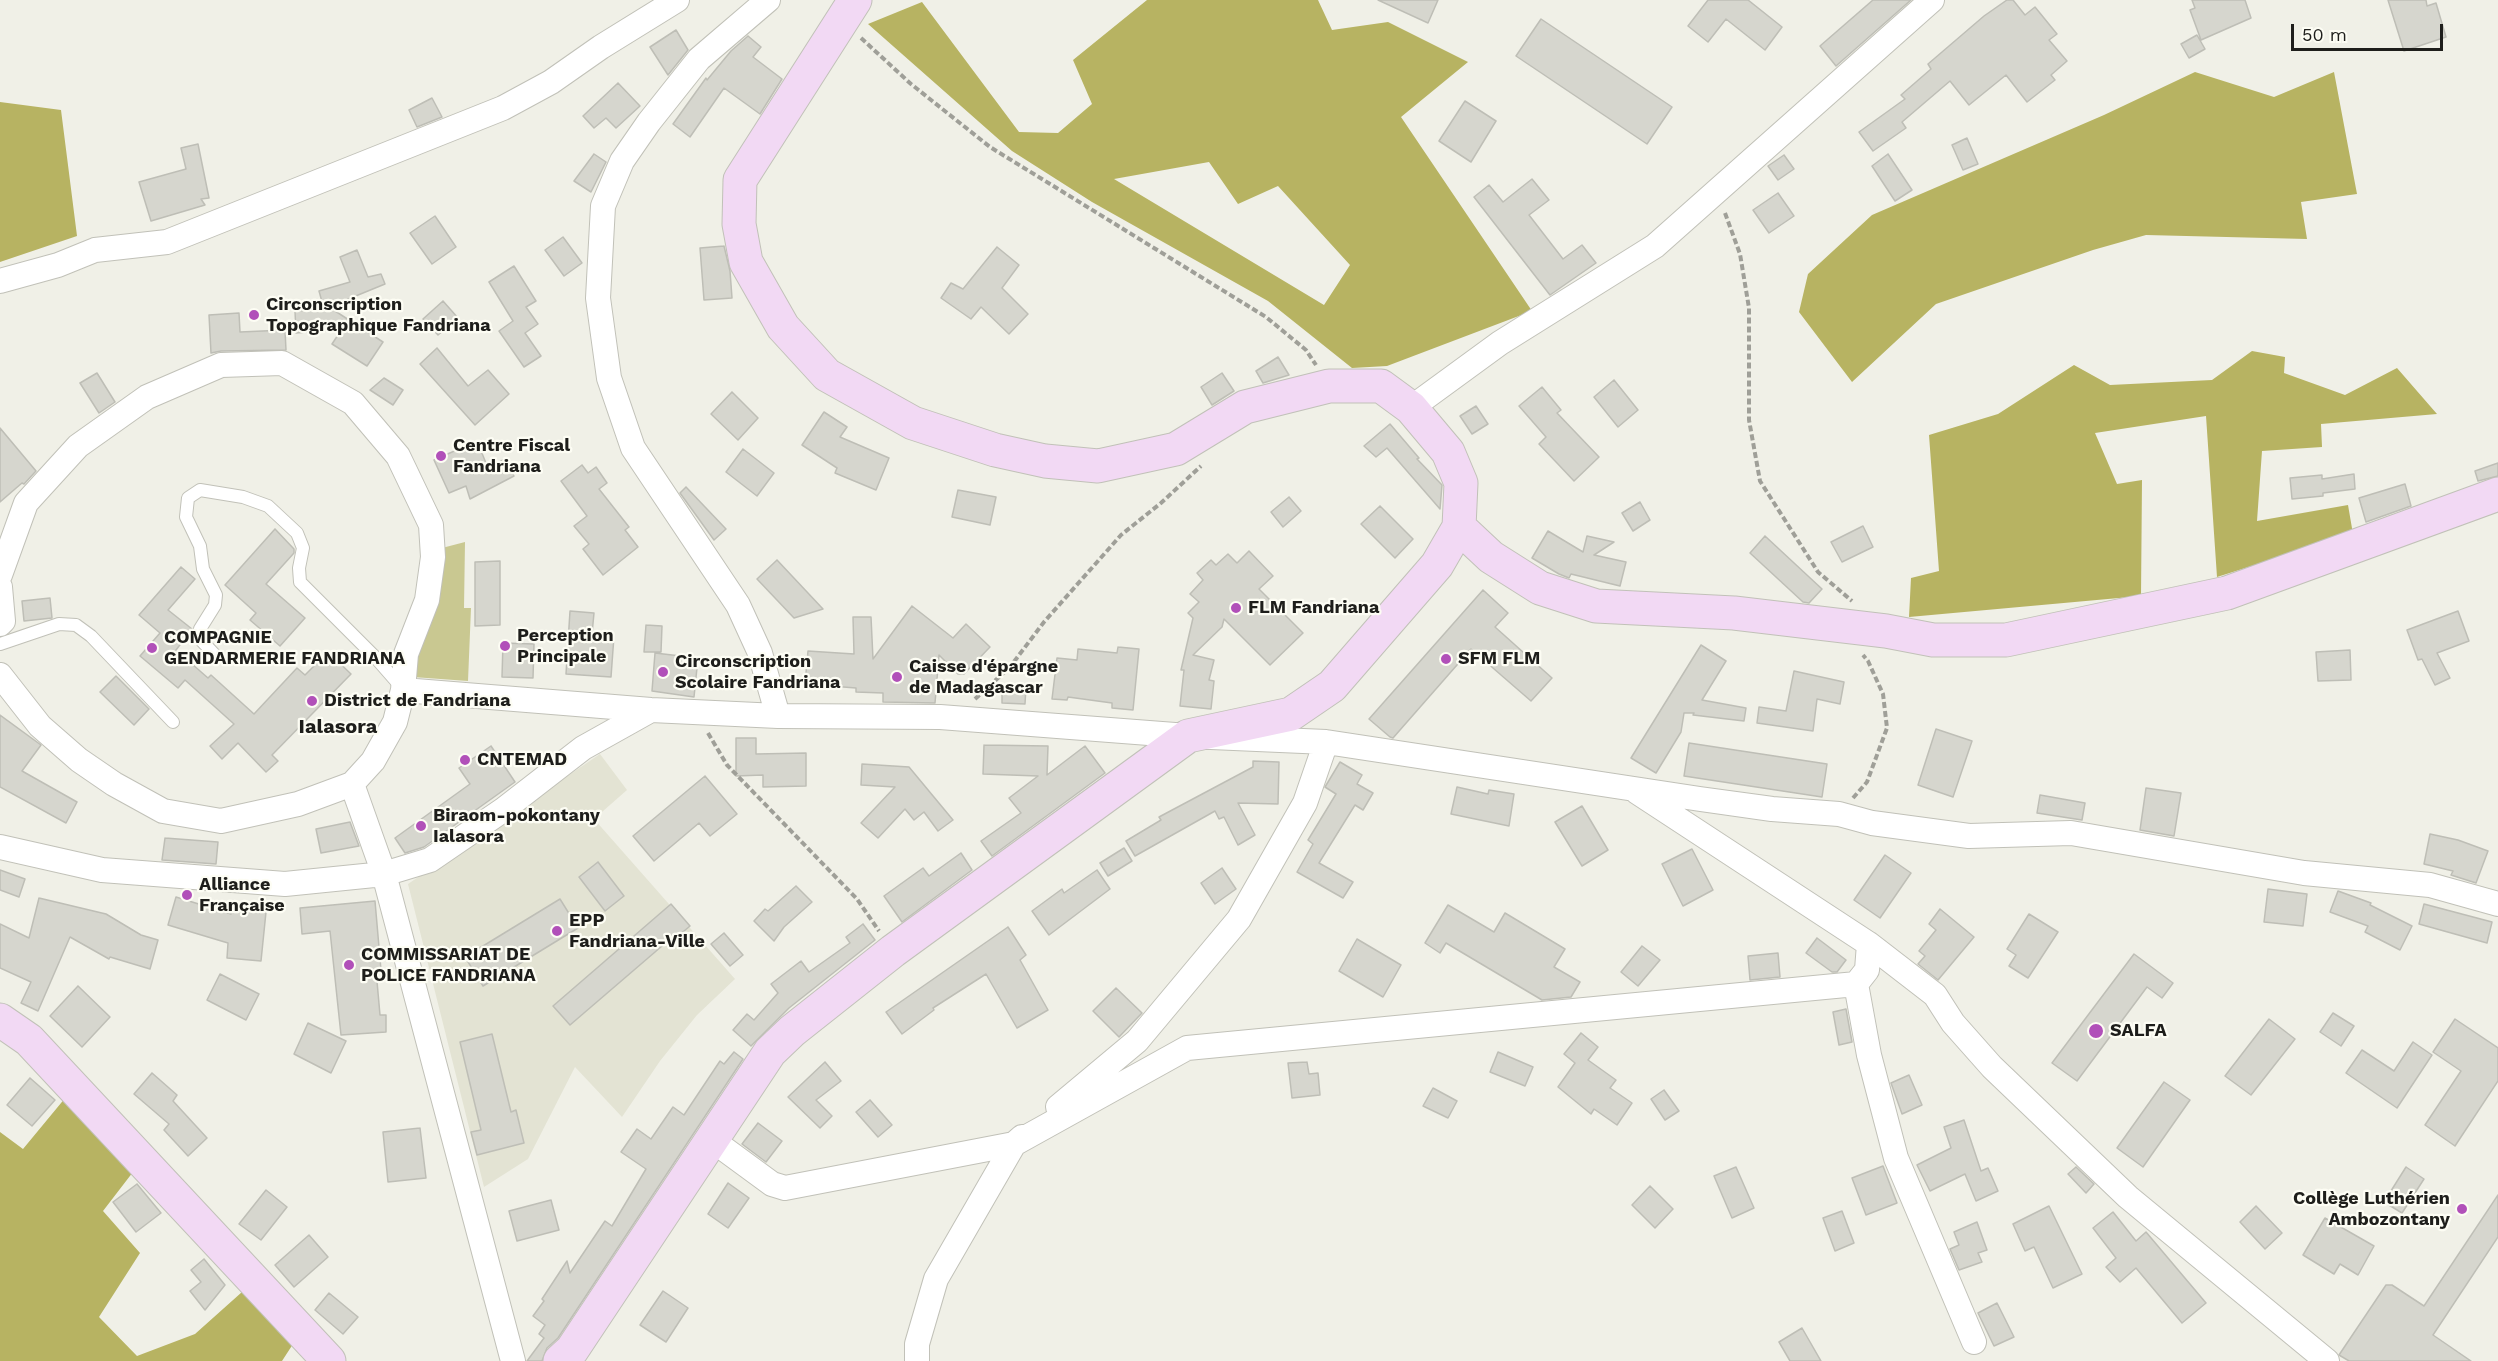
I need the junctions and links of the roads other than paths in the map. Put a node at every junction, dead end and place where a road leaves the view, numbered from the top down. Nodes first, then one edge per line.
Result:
1 (677, 0) edge
2 (768, 0) edge
3 (1932, 0) edge
4 (848, 10) edge
5 (0, 281) edge
6 (1411, 408) junction
7 (2498, 494) edge
8 (1460, 527) junction
9 (0, 575) edge
10 (0, 588) edge
11 (0, 624) edge
12 (0, 644) edge
13 (215, 655) dead end
14 (0, 675) edge
15 (403, 690) junction
16 (651, 710) junction
17 (778, 716) junction
18 (173, 722) dead end
19 (1188, 736) junction
20 (1326, 742) junction
21 (352, 784) junction
22 (1630, 788) junction
23 (0, 847) edge
24 (384, 874) junction
25 (2498, 904) edge
26 (1869, 944) junction
27 (1856, 984) junction
28 (0, 1020) edge
29 (712, 1140) junction
30 (1014, 1144) junction
31 (1974, 1342) dead end
32 (329, 1361) edge
33 (513, 1361) edge
34 (560, 1361) edge
35 (917, 1361) edge
36 (2327, 1361) edge

1 - 5 street
2 - 17 street
3 - 6 street
4 - 6 main road
6 - 8 main road
7 - 8 main road
8 - 19 main road
9 - 15 street
10 - 11 street
12 - 18 lane
13 - 15 lane
14 - 21 street
15 - 16 street
15 - 21 street
16 - 17 street
16 - 24 street
17 - 19 street
19 - 20 street
19 - 29 main road
20 - 22 street
20 - 30 street
21 - 24 street
22 - 25 street
22 - 26 street
23 - 24 street
24 - 33 street
26 - 27 street
26 - 36 street
27 - 30 street
27 - 31 street
28 - 32 main road
29 - 30 street
29 - 34 main road
30 - 35 street

